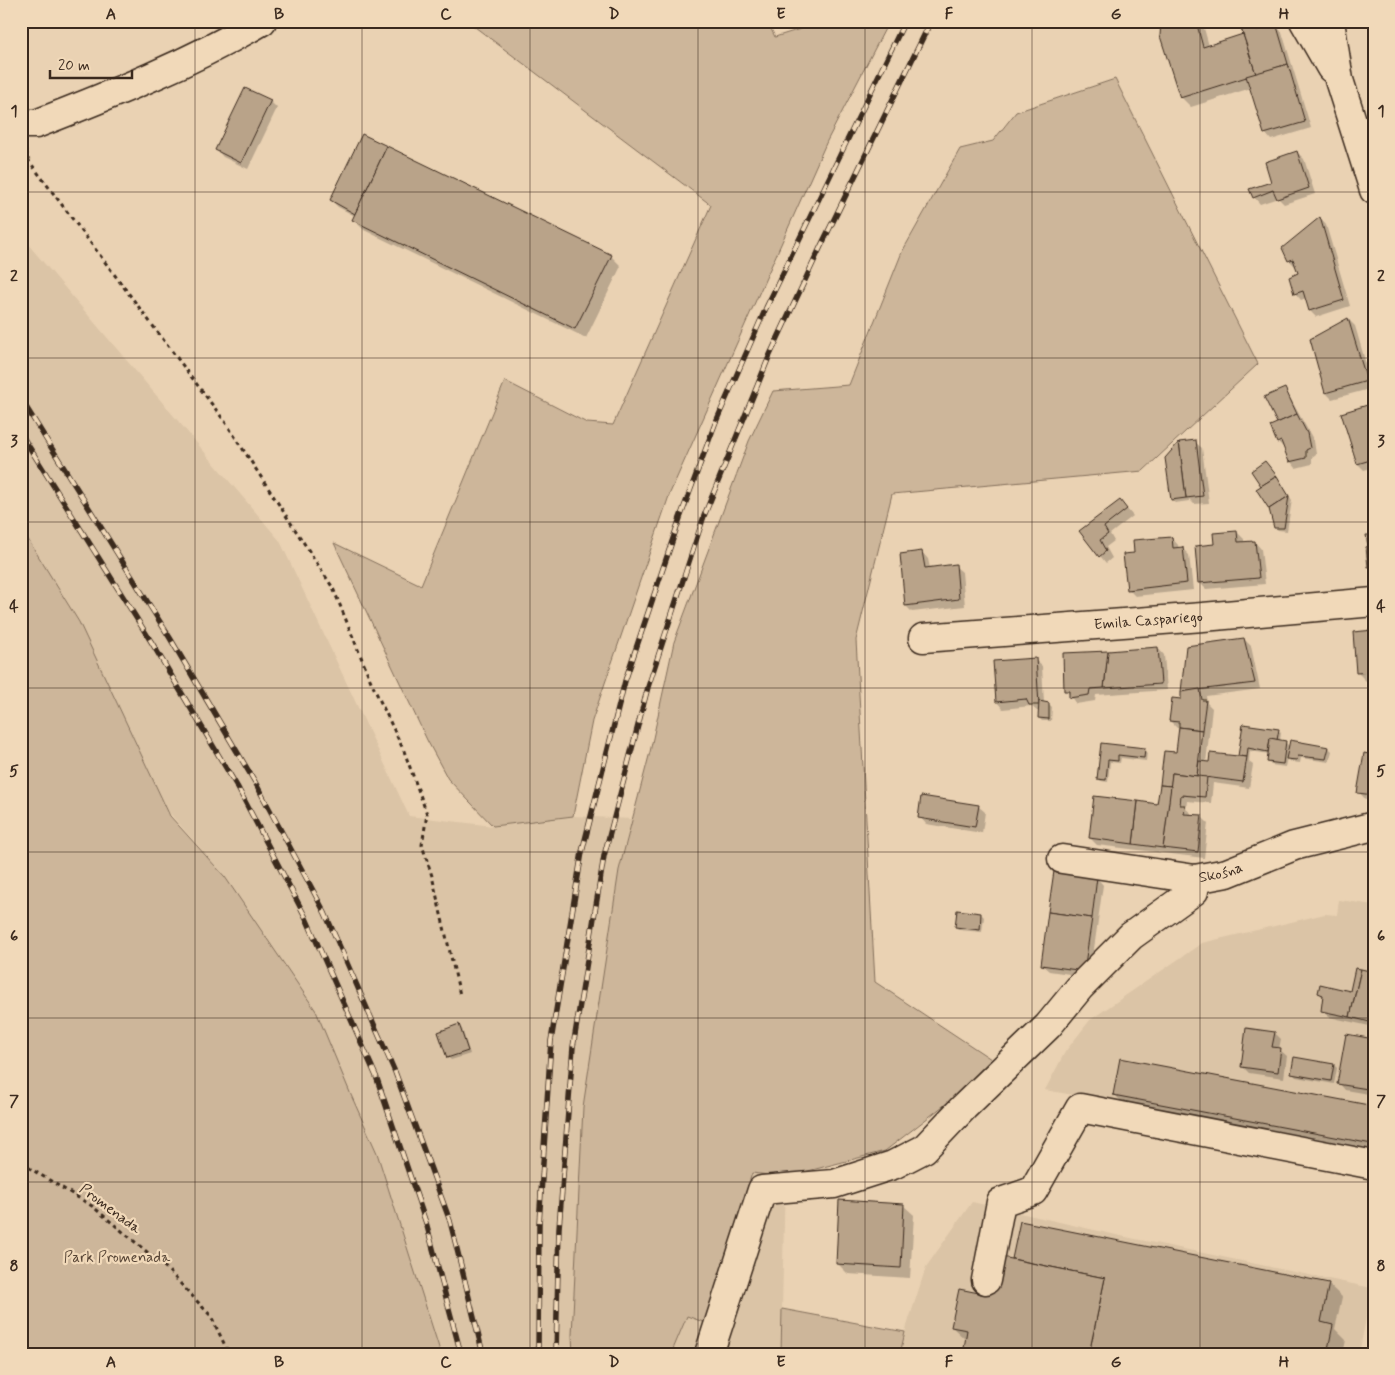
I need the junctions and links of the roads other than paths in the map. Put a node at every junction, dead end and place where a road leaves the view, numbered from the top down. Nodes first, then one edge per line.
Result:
1 (262, 21) edge
2 (1304, 21) edge
3 (1330, 21) edge
4 (1339, 80) junction
5 (23, 135) edge
6 (1374, 190) edge
7 (1374, 602) edge
8 (923, 638) dead end
9 (1374, 826) edge
10 (1062, 859) dead end
11 (1195, 879) junction
12 (1374, 1165) edge
13 (986, 1280) dead end
14 (709, 1354) edge

1 - 5 street
2 - 4 street
3 - 4 street
4 - 6 street
7 - 8 street, Emila Caspariego
9 - 11 street, Skośna
10 - 11 street, Skośna
11 - 14 street
12 - 13 street

